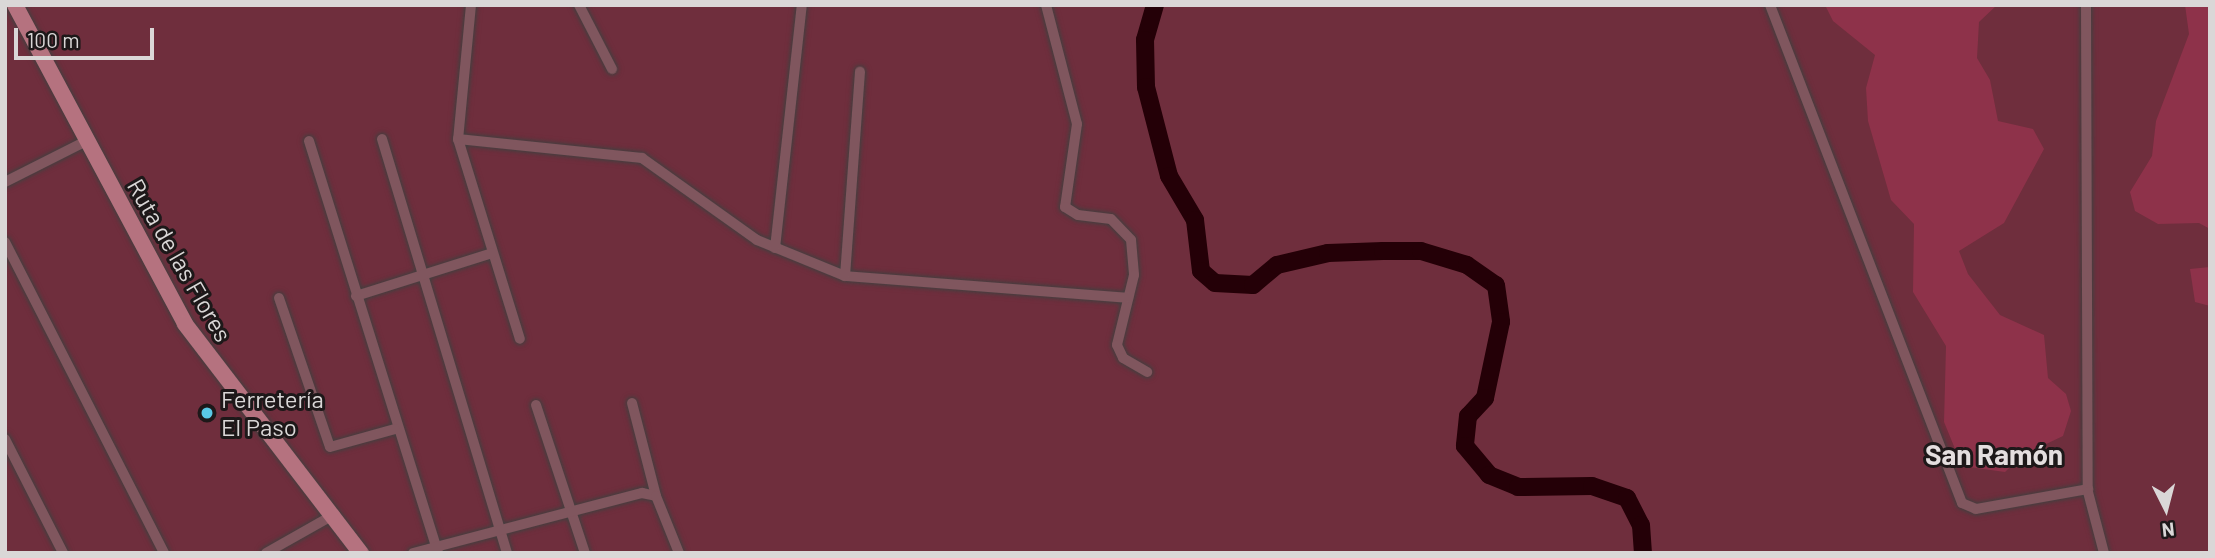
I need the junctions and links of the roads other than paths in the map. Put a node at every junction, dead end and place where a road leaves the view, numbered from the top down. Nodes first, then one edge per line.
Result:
1 (15, 5) edge
2 (471, 5) edge
3 (579, 5) edge
4 (802, 5) edge
5 (1046, 5) edge
6 (1770, 5) edge
7 (2086, 5) edge
8 (612, 69) dead end
9 (860, 72) dead end
10 (382, 139) dead end
11 (458, 139) junction
12 (86, 141) junction
13 (309, 141) dead end
14 (5, 182) edge
15 (5, 242) edge
16 (775, 248) junction
17 (492, 253) junction
18 (423, 275) junction
19 (845, 276) junction
20 (356, 296) junction
21 (279, 298) dead end
22 (1128, 298) junction
23 (520, 339) dead end
24 (1147, 372) dead end
25 (632, 403) dead end
26 (536, 405) dead end
27 (395, 429) junction
28 (5, 439) edge
29 (2088, 489) junction
30 (656, 496) junction
31 (568, 509) junction
32 (335, 514) junction
33 (499, 528) junction
34 (437, 550) edge
35 (63, 553) edge
36 (164, 553) edge
37 (266, 553) edge
38 (361, 553) edge
39 (413, 553) edge
40 (507, 553) edge
41 (585, 553) edge
42 (678, 553) edge
43 (2104, 553) edge

1 - 12 main road, Ruta de las Flores
2 - 11 street
3 - 8 street
4 - 16 street
5 - 22 street
6 - 29 street
7 - 29 street
9 - 19 street
10 - 18 street
11 - 16 street
11 - 17 street
12 - 14 street
12 - 32 main road, Ruta de las Flores
13 - 20 street
15 - 36 street
16 - 19 street
17 - 18 street
17 - 23 street
18 - 20 street
18 - 33 street
19 - 22 street
20 - 27 street
21 - 27 street
22 - 24 street
25 - 30 street
26 - 31 street
27 - 34 street
28 - 35 street
29 - 43 street
30 - 31 street
30 - 42 street
31 - 33 street
31 - 41 street
32 - 37 street
32 - 38 main road, Ruta de las Flores
33 - 34 street
33 - 40 street
34 - 39 street

